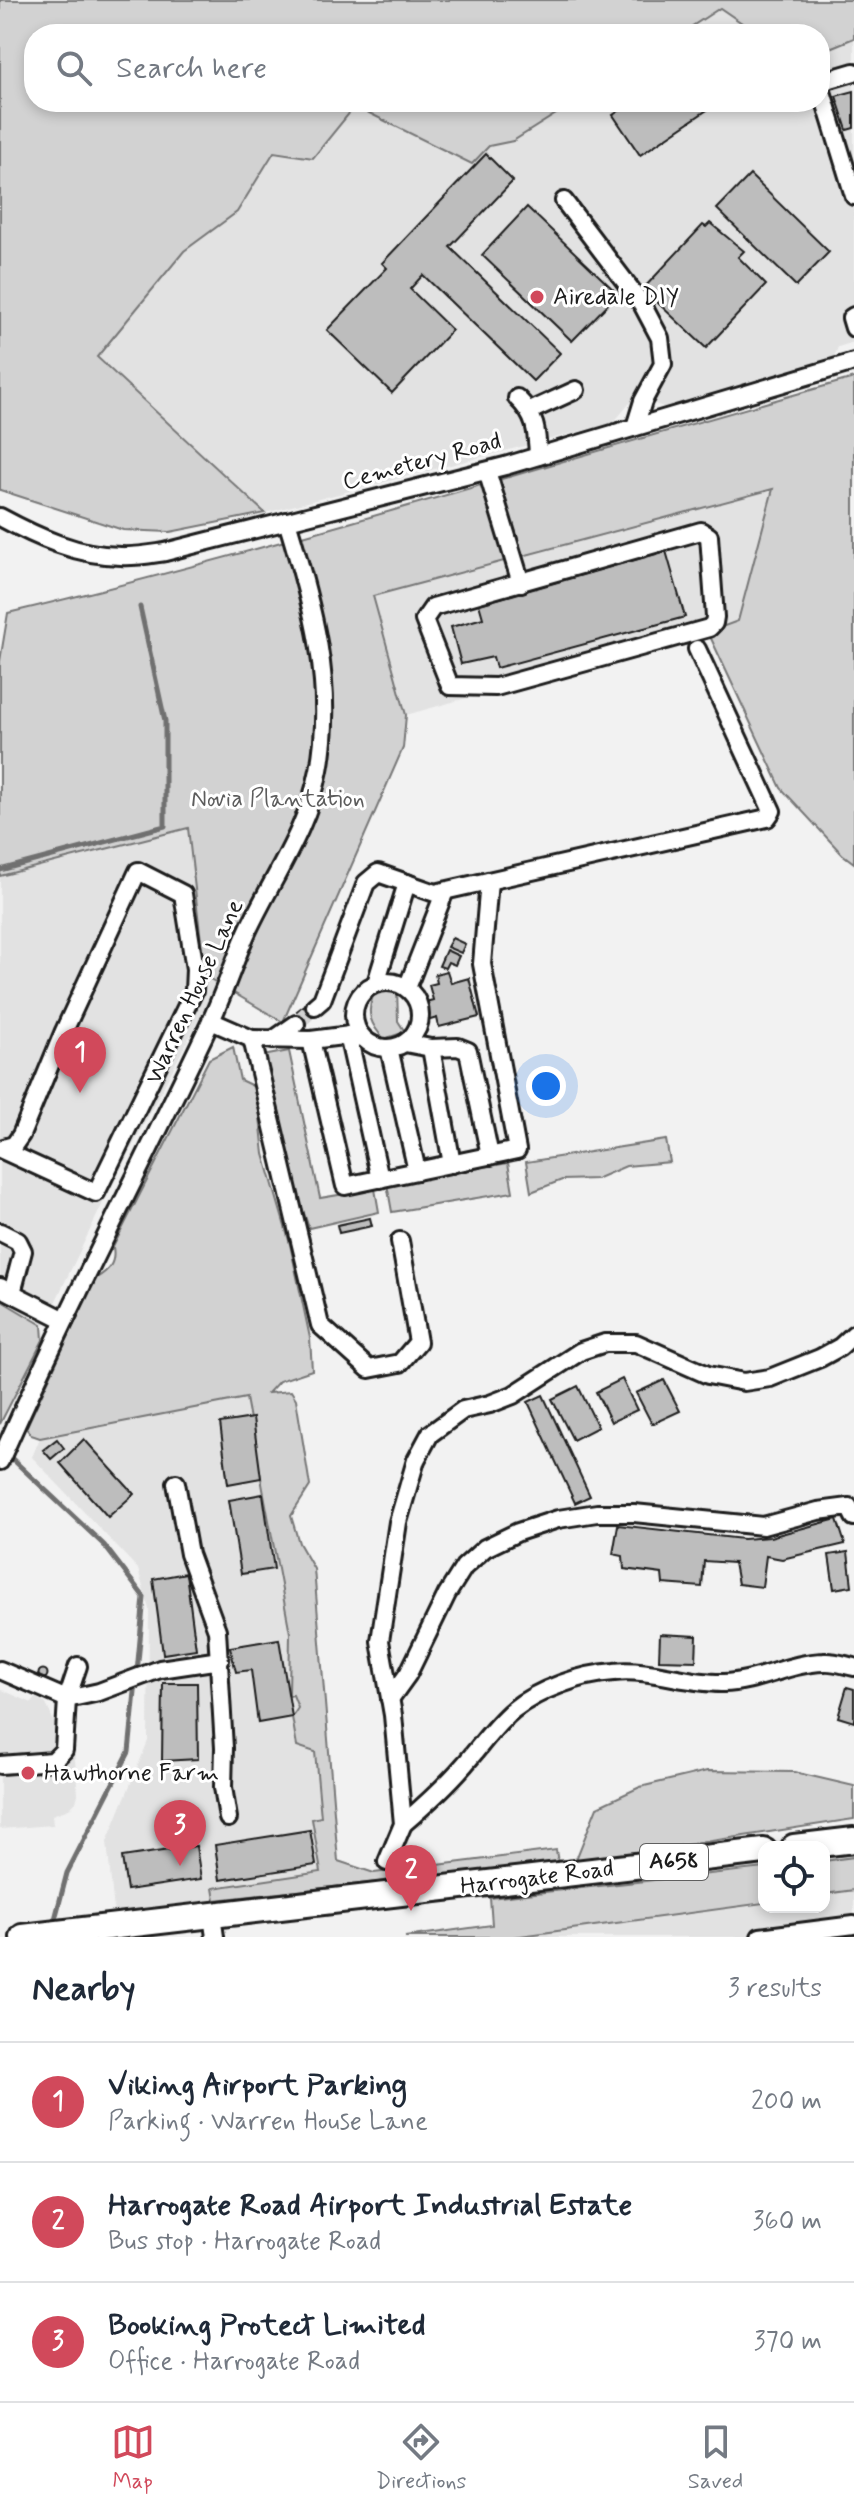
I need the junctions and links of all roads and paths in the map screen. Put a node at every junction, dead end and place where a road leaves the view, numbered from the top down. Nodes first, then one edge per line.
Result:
1 (854, 72) edge
2 (830, 80) edge
3 (828, 112) edge
4 (854, 196) edge
5 (564, 201) dead end
6 (854, 316) edge
7 (854, 328) edge
8 (854, 362) edge
9 (576, 390) dead end
10 (517, 398) dead end
11 (530, 411) junction
12 (635, 427) junction
13 (538, 456) junction
14 (487, 471) junction
15 (0, 517) edge
16 (287, 521) junction
17 (521, 583) junction
18 (697, 649) dead end
19 (489, 881) junction
20 (407, 883) junction
21 (440, 892) junction
22 (376, 983) junction
23 (407, 988) junction
24 (315, 1006) tunnel mouth
25 (211, 1021) junction
26 (296, 1024) tunnel mouth
27 (354, 1034) junction
28 (252, 1039) junction
29 (311, 1040) junction
30 (272, 1041) junction
31 (397, 1046) junction
32 (431, 1048) junction
33 (0, 1149) edge
34 (490, 1156) junction
35 (452, 1164) junction
36 (417, 1171) junction
37 (380, 1179) junction
38 (0, 1232) edge
39 (400, 1241) dead end
40 (6, 1290) edge
41 (65, 1320) junction
42 (854, 1334) edge
43 (0, 1461) edge
44 (176, 1483) dead end
45 (854, 1517) edge
46 (220, 1660) junction
47 (78, 1666) dead end
48 (854, 1667) edge
49 (0, 1670) edge
50 (67, 1699) junction
51 (390, 1699) junction
52 (0, 1765) edge
53 (228, 1818) dead end
54 (403, 1824) junction
55 (854, 1840) edge
56 (830, 1843) edge
57 (758, 1852) edge
58 (387, 1862) dead end
59 (854, 1925) edge
60 (214, 1927) edge
61 (176, 1929) edge
62 (23, 1937) edge
63 (760, 1937) edge

1 - 2 street
3 - 4 street
5 - 12 street
6 - 7 street
8 - 12 street, Cemetery Road
9 - 11 street
10 - 11 street
11 - 13 street
12 - 13 street, Cemetery Road
13 - 14 street, Cemetery Road
14 - 16 street, Cemetery Road
14 - 17 street
15 - 16 street, Cemetery Road
16 - 25 street, Warren House Lane
17 - 17 street
18 - 19 street
19 - 21 street
19 - 34 street
20 - 21 street
20 - 22 street
20 - 24 street
21 - 23 street
22 - 23 street
22 - 27 street
23 - 31 street
25 - 28 street
25 - 41 street, Warren House Lane
26 - 30 street
27 - 29 street
27 - 31 street
27 - 37 street
28 - 30 street
28 - 39 street
29 - 30 street
29 - 37 street
31 - 32 street
31 - 36 street
32 - 34 street
32 - 35 street
33 - 33 street
34 - 35 street
35 - 36 street
36 - 37 street
38 - 40 street
40 - 41 street
41 - 43 street, Warren House Lane
42 - 51 street
44 - 46 street
45 - 51 street
46 - 50 street
46 - 53 street
47 - 50 street
48 - 54 street
49 - 50 street
50 - 52 street
51 - 54 street
54 - 58 street
55 - 56 highway
57 - 60 highway, Harrogate Road / A658
59 - 63 street
60 - 61 highway, Harrogate Road / A658
61 - 62 highway, Harrogate Road / A658

